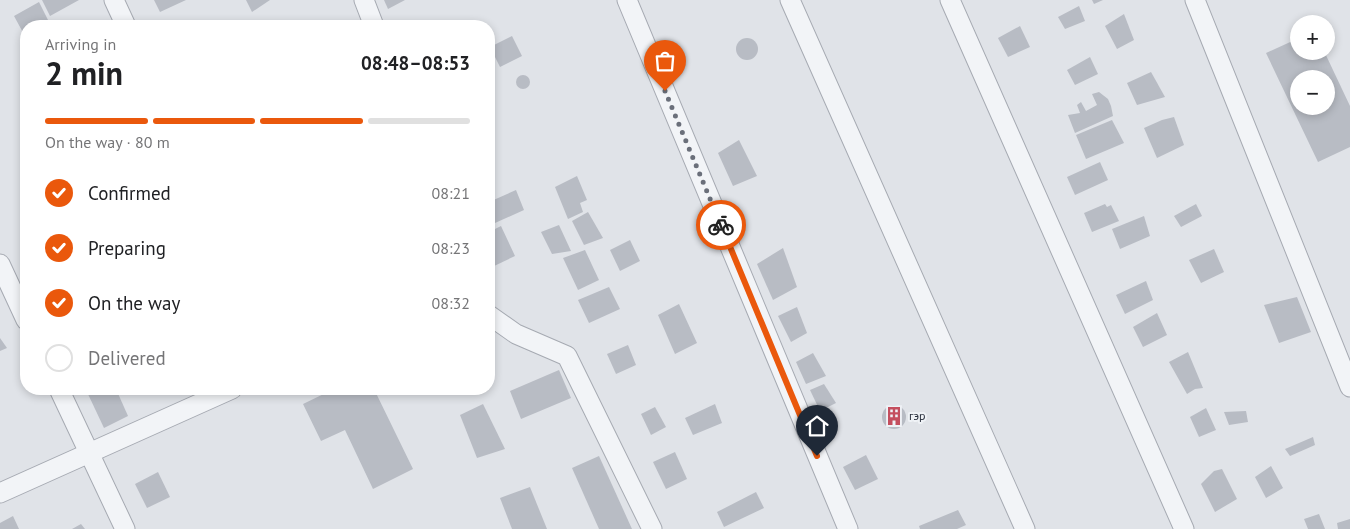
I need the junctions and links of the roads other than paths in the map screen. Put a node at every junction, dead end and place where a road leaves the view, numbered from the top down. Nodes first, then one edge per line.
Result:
1 (114, 0) edge
2 (364, 0) edge
3 (627, 0) edge
4 (790, 0) edge
5 (950, 0) edge
6 (1195, 0) edge
7 (123, 20) edge
8 (372, 20) edge
9 (0, 264) edge
10 (20, 307) edge
11 (495, 318) edge
12 (1350, 386) edge
13 (62, 395) edge
14 (219, 395) edge
15 (89, 453) junction
16 (0, 492) edge
17 (125, 529) edge
18 (652, 529) edge
19 (848, 529) edge
20 (1025, 529) edge
21 (1184, 529) edge

1 - 7 street
2 - 8 street
3 - 19 street
4 - 20 street
5 - 21 street
6 - 12 street
9 - 10 street
11 - 18 street
13 - 15 street
14 - 15 street
15 - 16 street
15 - 17 street

